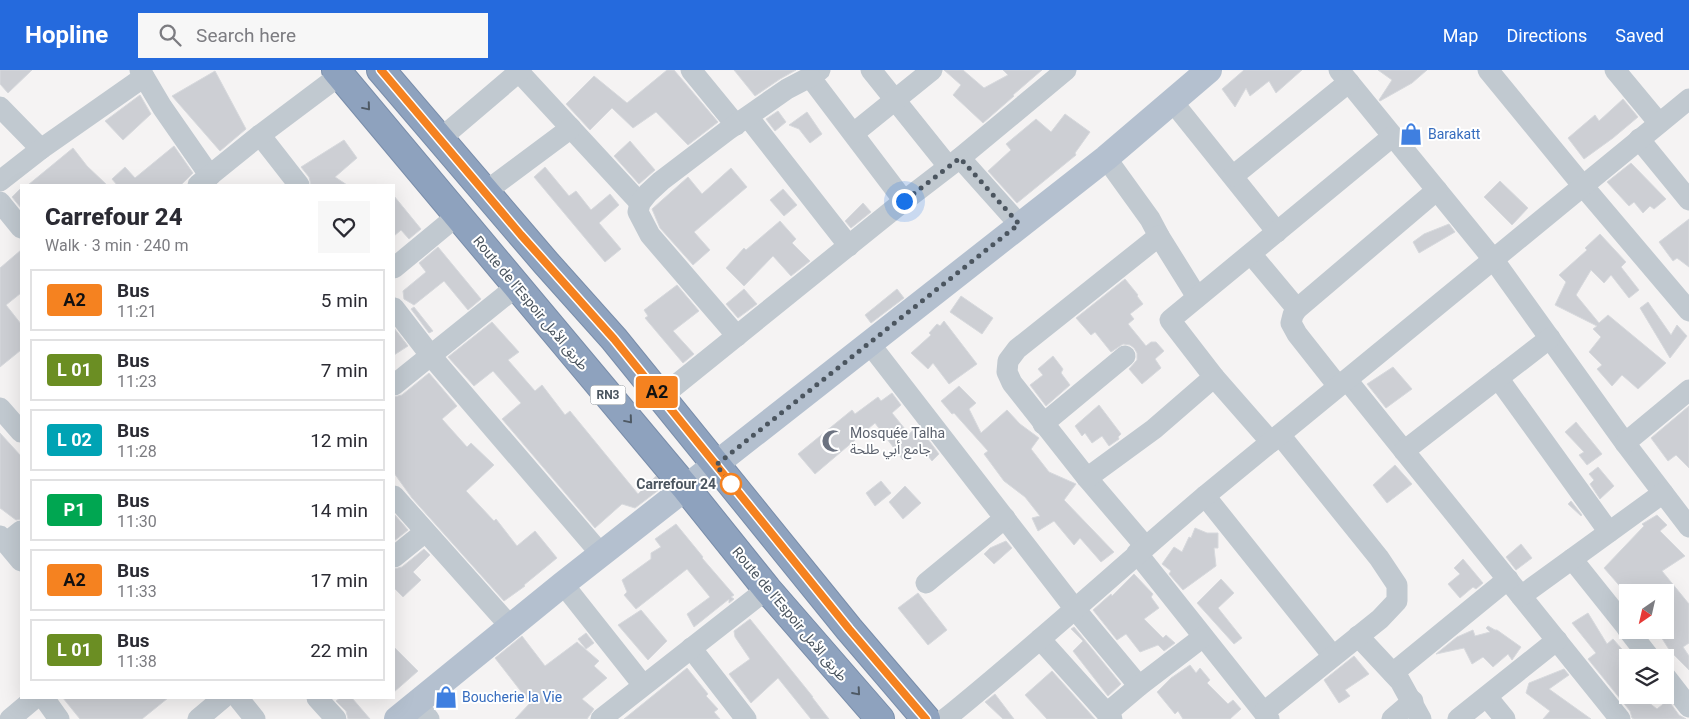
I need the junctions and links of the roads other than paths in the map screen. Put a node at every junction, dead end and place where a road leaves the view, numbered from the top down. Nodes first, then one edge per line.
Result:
1 (381, 70) edge
2 (691, 70) edge
3 (871, 70) edge
4 (932, 70) edge
5 (1066, 70) edge
6 (1209, 70) edge
7 (1488, 70) edge
8 (1616, 70) edge
9 (520, 71) edge
10 (338, 72) edge
11 (815, 73) edge
12 (142, 74) edge
13 (1344, 76) edge
14 (895, 99) junction
15 (1689, 99) edge
16 (1172, 101) junction
17 (0, 107) edge
18 (742, 121) junction
19 (1659, 123) junction
20 (571, 128) junction
21 (854, 133) junction
22 (260, 135) junction
23 (1393, 136) junction
24 (440, 139) junction
25 (1639, 139) junction
26 (41, 149) junction
27 (1106, 158) junction
28 (954, 162) junction
29 (1233, 176) junction
30 (204, 180) edge
31 (0, 181) edge
32 (297, 184) edge
33 (1583, 186) junction
34 (1437, 190) junction
35 (485, 192) junction
36 (1689, 200) edge
37 (904, 201) junction
38 (0, 202) edge
39 (640, 203) junction
40 (458, 215) junction
41 (1019, 224) junction
42 (20, 227) edge
43 (1277, 232) junction
44 (1159, 236) junction
45 (849, 246) junction
46 (1251, 254) junction
47 (1493, 259) junction
48 (395, 267) edge
49 (517, 286) junction
50 (1197, 297) junction
51 (395, 309) edge
52 (1297, 309) junction
53 (1689, 311) edge
54 (737, 336) junction
55 (1550, 338) junction
56 (869, 342) junction
57 (431, 356) junction
58 (1125, 356) dead end
59 (1214, 377) junction
60 (1498, 378) junction
61 (1342, 383) junction
62 (395, 384) edge
63 (1689, 390) edge
64 (661, 397) junction
65 (0, 408) edge
66 (1043, 424) junction
67 (20, 431) edge
68 (1275, 438) junction
69 (1625, 443) junction
70 (1404, 451) junction
71 (716, 465) junction
72 (1087, 478) junction
73 (686, 488) junction
74 (1663, 493) junction
75 (1205, 496) junction
76 (395, 497) edge
77 (1686, 517) edge
78 (1005, 518) junction
79 (425, 532) junction
80 (1609, 532) junction
81 (9, 537) edge
82 (1141, 550) junction
83 (601, 554) junction
84 (395, 557) edge
85 (20, 559) edge
86 (1572, 559) junction
87 (1508, 579) junction
88 (926, 583) dead end
89 (563, 584) junction
90 (767, 589) junction
91 (1521, 596) junction
92 (1075, 609) junction
93 (1619, 619) edge
94 (510, 626) junction
95 (1358, 636) junction
96 (1203, 638) junction
97 (1040, 639) junction
98 (1635, 639) edge
99 (1557, 640) junction
100 (691, 648) junction
101 (1643, 649) edge
102 (1333, 656) junction
103 (1393, 673) junction
104 (643, 685) junction
105 (1139, 686) junction
106 (1674, 688) edge
107 (1487, 697) junction
108 (34, 699) edge
109 (45, 699) edge
110 (222, 699) edge
111 (239, 699) edge
112 (318, 699) edge
113 (1689, 707) edge
114 (1417, 710) edge
115 (414, 714) edge
116 (1267, 715) edge
117 (1109, 716) edge
118 (10, 719) edge
119 (59, 719) edge
120 (198, 719) edge
121 (255, 719) edge
122 (336, 719) edge
123 (602, 719) edge
124 (746, 719) edge
125 (880, 719) edge
126 (926, 719) edge
127 (945, 719) edge
128 (1392, 719) edge
129 (1458, 719) edge
130 (1505, 719) edge
131 (1620, 719) edge

1 - 24 highway, RN3
2 - 18 street
3 - 14 street
4 - 14 street
5 - 28 street
6 - 16 main road
7 - 33 street
8 - 19 street
9 - 20 street
9 - 24 street
10 - 22 street
10 -> 40 highway, Route de l’Espoir طريق الأمل / RN3
11 - 18 street
11 - 21 street
12 - 26 street
12 - 30 street
13 - 23 street
13 - 29 street
14 - 21 street
14 - 28 street
15 - 19 street
16 - 27 main road
16 - 29 street
17 - 26 street
18 - 39 street
18 - 45 street
19 - 25 street
20 - 35 street
20 - 39 street
21 - 37 street
22 - 30 street
22 - 32 street
23 - 34 street
23 - 43 street
24 - 35 highway, RN3
25 - 33 street
25 - 36 street
26 - 31 street
27 - 41 main road
27 - 44 street
28 - 37 street
28 - 41 street
29 - 43 street
33 - 47 street
33 - 53 street
34 - 47 street
34 - 52 street
35 - 64 highway, RN3
37 - 45 street
38 - 42 street
39 - 54 street
40 - 48 street
40 - 49 highway, Route de l’Espoir طريق الأمل / RN3
41 - 56 main road
43 - 46 street
44 - 50 street
44 - 66 street
45 - 54 street
46 - 50 street
46 - 52 street
47 - 55 street
47 - 61 street
49 - 57 street
49 -> 73 highway, Route de l’Espoir طريق الأمل / RN3
50 - 59 street
51 - 57 street
52 - 61 street
54 - 64 street
55 - 60 street
55 - 69 street
56 - 71 main road
56 - 78 street
57 - 62 street
57 - 83 street
58 - 66 street
59 - 68 street
59 - 72 street
60 - 70 street
60 - 80 street
61 - 68 street
61 - 70 street
63 - 69 street
64 - 71 highway, RN3
65 - 67 street
66 - 72 street
68 - 75 street
68 - 95 street
69 - 74 street
70 - 87 street
71 - 73 main road
71 - 126 highway, RN3
72 - 82 street
73 - 83 main road
73 - 90 highway, Route de l’Espoir طريق الأمل / RN3
74 - 77 street
74 - 80 street
75 - 82 street
75 - 102 street
76 - 79 street
78 - 88 street
78 - 92 street
79 - 84 street
79 - 94 street
80 - 86 street
81 - 85 street
82 - 92 street
82 - 96 street
83 - 89 main road
86 - 91 street
86 - 93 street
87 - 91 street
87 - 103 street
89 - 94 main road
89 - 104 street
90 - 100 street
90 -> 125 highway, Route de l’Espoir طريق الأمل / RN3
91 - 99 street
92 - 97 street
92 - 105 street
94 - 115 main road
95 - 102 street
95 - 103 street
96 - 105 street
96 - 116 street
97 - 117 street
97 - 127 street
98 - 101 street
99 - 107 street
99 - 131 street
100 - 104 street
100 - 124 street
102 - 116 street
103 - 114 street
104 - 123 street
105 - 117 street
106 - 113 street
107 - 129 street
107 - 130 street
108 - 118 street
109 - 119 street
110 - 120 street
111 - 121 street
112 - 122 street
114 - 128 street

